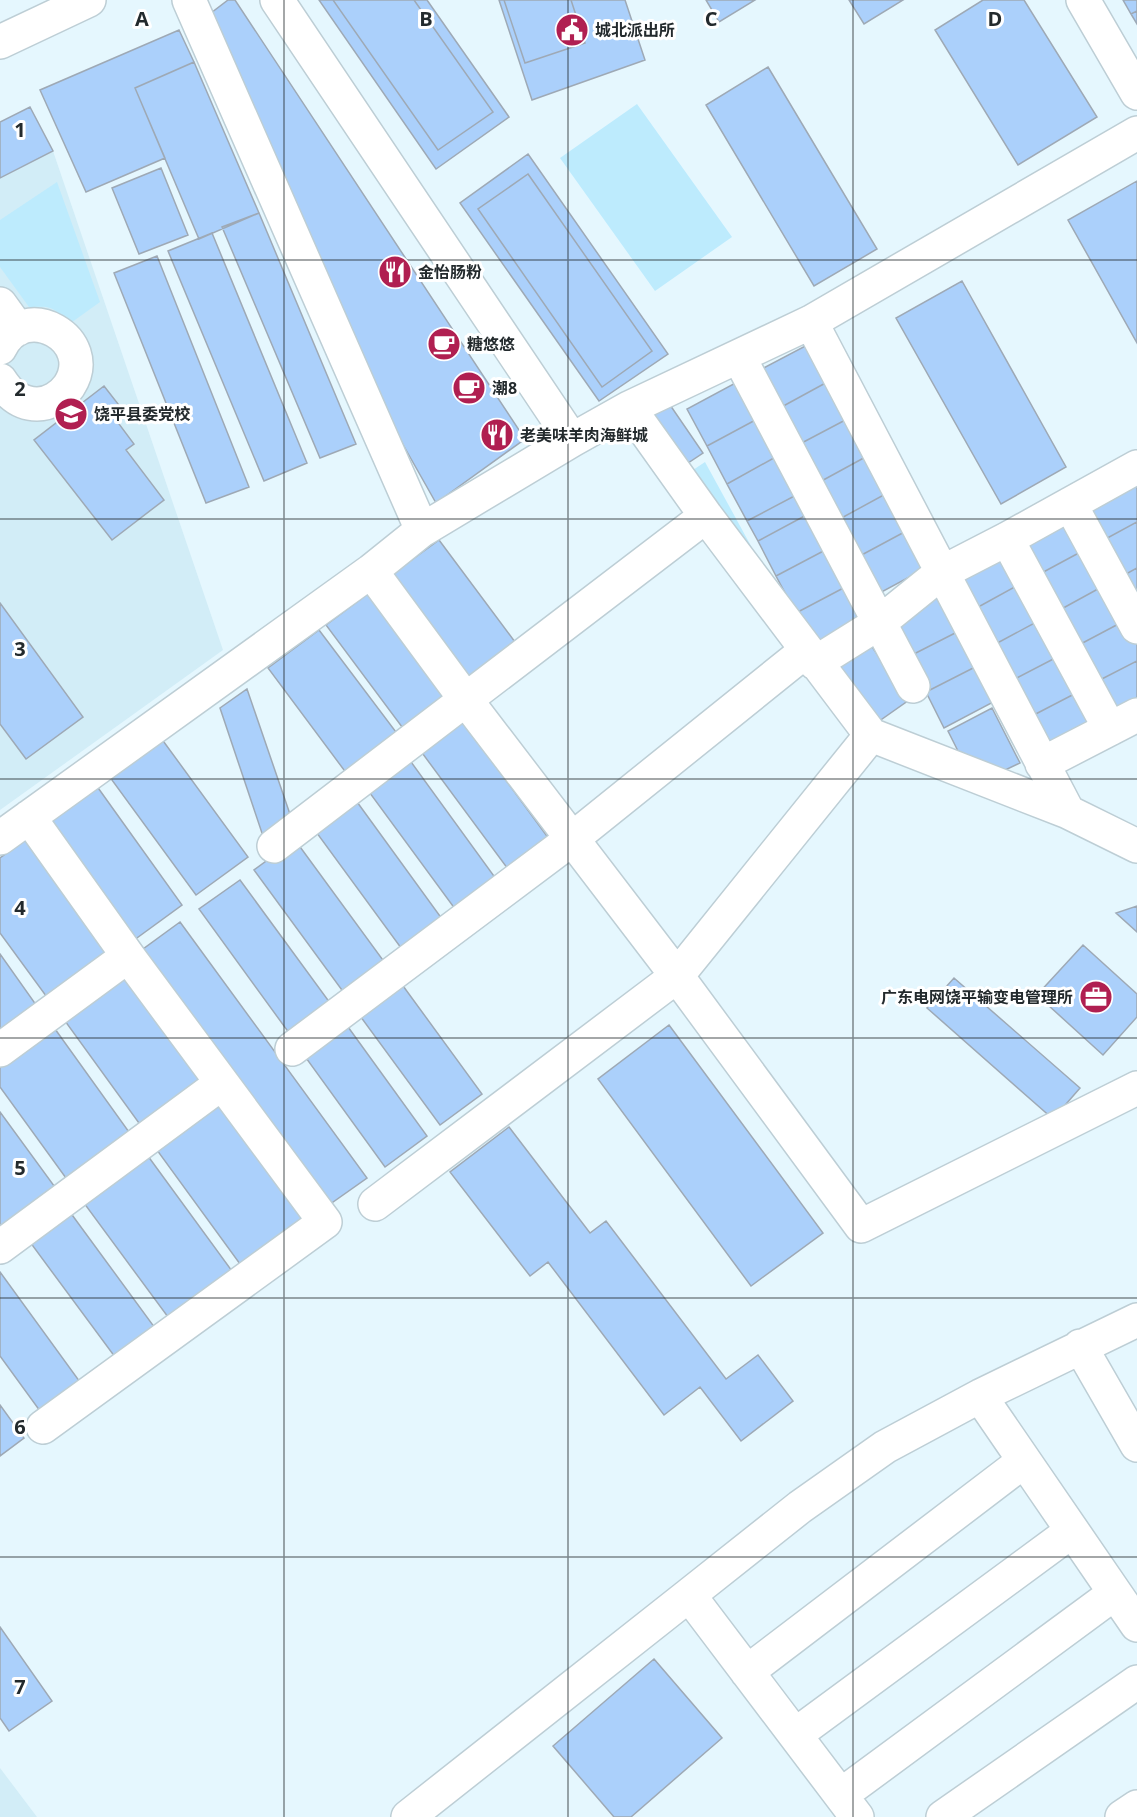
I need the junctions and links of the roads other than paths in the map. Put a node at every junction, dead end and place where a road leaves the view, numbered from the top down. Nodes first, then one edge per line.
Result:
1 (88, 0) edge
2 (189, 0) edge
3 (277, 0) edge
4 (1083, 0) edge
5 (0, 42) edge
6 (1137, 93) edge
7 (1137, 133) edge
8 (811, 322) junction
9 (6, 327) edge
10 (739, 357) junction
11 (2, 390) edge
12 (629, 408) junction
13 (572, 440) junction
14 (1136, 471) edge
15 (1070, 504) junction
16 (706, 516) junction
17 (422, 530) junction
18 (1006, 539) junction
19 (371, 571) junction
20 (941, 573) junction
21 (879, 623) junction
22 (1137, 627) edge
23 (811, 657) junction
24 (913, 686) dead end
25 (466, 700) junction
26 (1123, 722) edge
27 (871, 735) junction
28 (1042, 764) junction
29 (1068, 812) junction
30 (29, 817) junction
31 (0, 838) edge
32 (572, 838) junction
33 (274, 846) dead end
34 (1137, 846) edge
35 (128, 956) junction
36 (677, 976) junction
37 (292, 1049) dead end
38 (0, 1050) edge
39 (222, 1083) junction
40 (1136, 1090) edge
41 (375, 1204) dead end
42 (0, 1247) edge
43 (1137, 1320) edge
44 (1080, 1346) junction
45 (980, 1396) junction
46 (43, 1427) dead end
47 (1137, 1445) edge
48 (1024, 1461) junction
49 (1072, 1531) junction
50 (1115, 1593) junction
51 (689, 1595) junction
52 (1137, 1625) edge
53 (747, 1672) junction
54 (1137, 1682) edge
55 (795, 1735) junction
56 (849, 1806) edge
57 (1137, 1807) edge
58 (408, 1817) edge
59 (943, 1817) edge
60 (1122, 1817) edge

1 - 5 street
2 - 17 street
3 - 13 street
4 - 6 street
7 - 8 street
8 - 10 street
8 - 20 street
9 - 11 street
10 - 12 street
10 - 21 street
12 - 13 street
12 - 16 street
13 - 17 street
14 - 15 street
15 - 18 street
15 - 22 street
16 - 23 street
16 - 25 street
17 - 19 street
18 - 20 street
18 - 26 street
19 - 25 street
19 - 30 street
20 - 21 street
20 - 28 street
21 - 23 street
21 - 24 street
23 - 27 street
23 - 32 street
25 - 32 street
25 - 33 street
26 - 28 street
27 - 29 street
27 - 36 street
28 - 29 street
29 - 34 street
30 - 31 street
30 - 35 street
32 - 36 street
32 - 37 street
35 - 38 street
35 - 39 street
36 - 40 street
36 - 41 street
39 - 42 street
39 - 46 street
43 - 44 street
44 - 45 street
44 - 47 street
45 - 48 street
45 - 51 street
48 - 49 street
48 - 53 street
49 - 50 street
49 - 55 street
50 - 52 street
50 - 56 street
51 - 53 street
51 - 58 street
53 - 55 street
54 - 59 street
55 - 56 street
57 - 60 street

